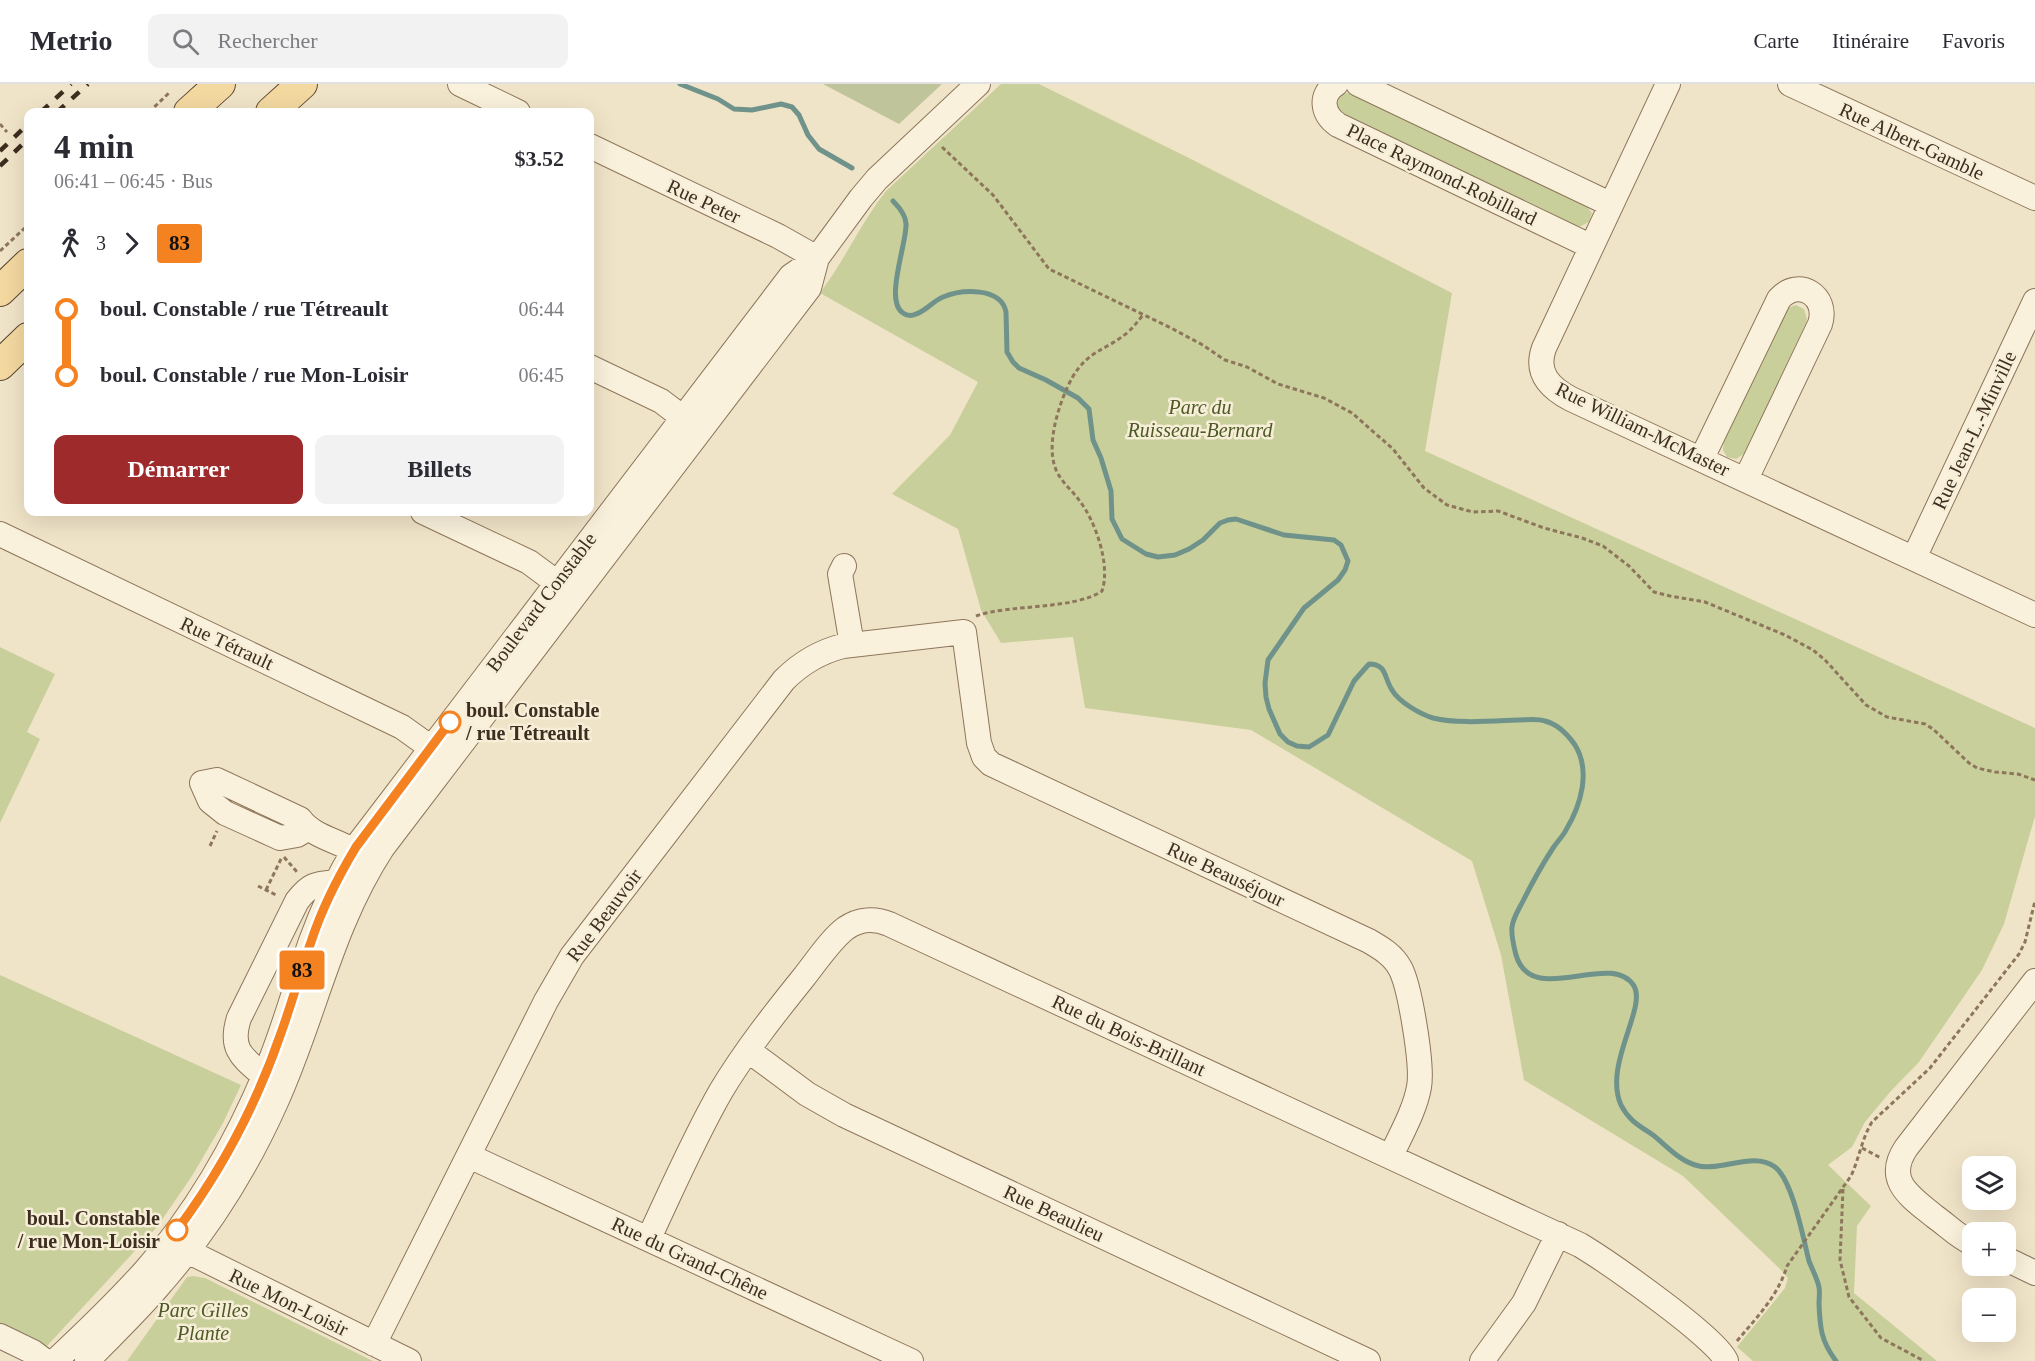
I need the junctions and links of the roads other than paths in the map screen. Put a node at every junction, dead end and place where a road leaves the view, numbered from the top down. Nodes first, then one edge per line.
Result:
1 (220, 84) edge
2 (302, 84) edge
3 (460, 84) edge
4 (978, 84) edge
5 (1336, 84) edge
6 (1359, 84) edge
7 (1668, 84) edge
8 (1790, 84) edge
9 (180, 102) edge
10 (275, 108) edge
11 (510, 108) edge
12 (594, 148) edge
13 (2035, 198) edge
14 (1610, 204) junction
15 (1590, 246) junction
16 (818, 258) junction
17 (24, 268) edge
18 (0, 291) edge
19 (2035, 301) edge
20 (24, 342) edge
21 (0, 365) edge
22 (594, 369) edge
23 (691, 424) junction
24 (1702, 458) junction
25 (1746, 479) junction
26 (431, 516) edge
27 (0, 534) edge
28 (1914, 558) junction
29 (844, 566) dead end
30 (556, 582) junction
31 (2035, 615) edge
32 (964, 632) joint
33 (852, 645) junction
34 (440, 754) junction
35 (307, 829) dead end
36 (354, 851) junction
37 (336, 882) junction
38 (2035, 981) edge
39 (748, 1051) junction
40 (264, 1077) junction
41 (469, 1156) junction
42 (1391, 1156) junction
43 (1558, 1234) junction
44 (649, 1238) junction
45 (1962, 1238) edge
46 (178, 1247) junction
47 (2016, 1264) edge
48 (2035, 1273) edge
49 (0, 1336) edge
50 (374, 1344) junction
51 (1729, 1353) edge
52 (45, 1361) edge
53 (55, 1361) edge
54 (87, 1361) edge
55 (409, 1361) edge
56 (911, 1361) edge
57 (1368, 1361) edge
58 (1482, 1361) edge

1 - 9 main road
2 - 10 main road
3 - 11 street
4 - 16 street, Boulevard Constable
5 - 15 street, Place Raymond-Robillard
6 - 14 street
7 - 14 street, Rue William-McMaster
8 - 13 street, Rue Albert-Gamble
12 - 16 street, Rue Peter
14 - 15 street, Rue William-McMaster
15 - 24 street, Rue William-McMaster
16 - 23 street, Boulevard Constable
17 - 18 main road
19 - 28 street, Rue Jean-L.-Minville
20 - 21 main road
22 - 23 street
23 - 30 street, Boulevard Constable
23 - 34 street, Boulevard Constable
24 - 25 street, Rue William-McMaster
24 - 25 street
25 - 28 street, Rue William-McMaster
26 - 30 street
27 - 34 street, Rue Tétrault
28 - 31 street, Rue William-McMaster
29 - 33 street
30 - 34 street, Boulevard Constable
32 - 33 street, Rue Beauvoir
32 - 42 street, Rue Beauséjour
33 - 41 street, Rue Beauvoir
34 - 36 street, Boulevard Constable
34 - 46 street, Boulevard Constable
35 - 36 street
36 - 37 street, Boulevard Constable
37 - 40 street, Boulevard Constable
37 - 40 street
38 - 45 street
39 - 42 street, Rue du Bois-Brillant
39 - 44 street, Rue du Bois-Brillant
39 - 57 street, Rue Beaulieu
40 - 46 street, Boulevard Constable
41 - 44 street, Rue du Grand-Chêne
41 - 50 street, Rue Beauvoir
42 - 43 street, Rue du Bois-Brillant
43 - 51 street, Rue du Bois-Brillant
43 - 58 street
44 - 56 street, Rue du Grand-Chêne
46 - 50 street, Rue Mon-Loisir
46 - 53 street, Boulevard Constable
46 - 54 street, Boulevard Constable
47 - 48 street
49 - 52 street
50 - 55 street, Rue Mon-Loisir

